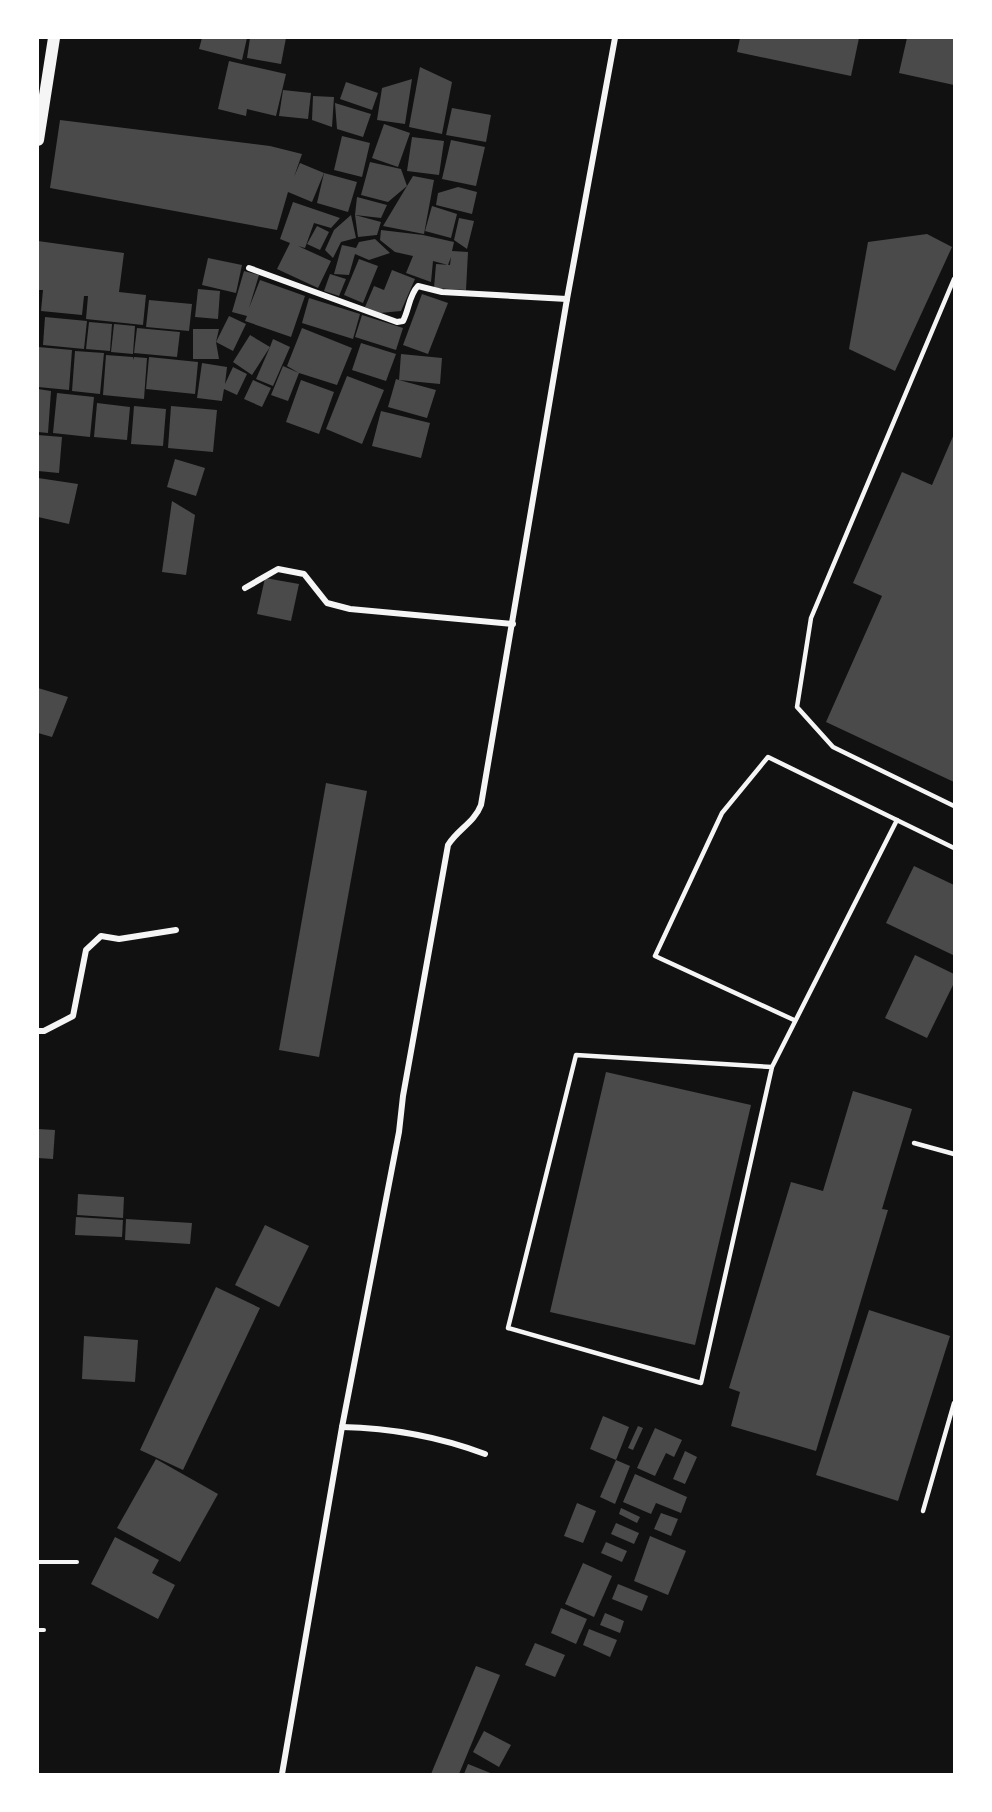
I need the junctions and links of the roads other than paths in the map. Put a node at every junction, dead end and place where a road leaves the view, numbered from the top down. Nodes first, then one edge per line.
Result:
1 (54, 38) edge
2 (615, 38) edge
3 (38, 140) edge
4 (249, 268) dead end
5 (954, 279) edge
6 (567, 299) junction
7 (245, 588) dead end
8 (513, 624) junction
9 (954, 806) edge
10 (897, 820) junction
11 (954, 849) edge
12 (176, 930) dead end
13 (795, 1020) junction
14 (38, 1031) edge
15 (772, 1067) junction
16 (914, 1143) dead end
17 (954, 1154) edge
18 (954, 1402) edge
19 (342, 1426) junction
20 (485, 1455) dead end
21 (923, 1511) dead end
22 (282, 1774) edge

1 - 3 main road
2 - 6 street
4 - 6 street
5 - 9 lane
6 - 8 street
7 - 8 street
8 - 19 street
10 - 11 lane
10 - 13 lane
10 - 13 lane
12 - 14 street
13 - 15 lane
15 - 15 lane
16 - 17 lane
18 - 21 lane
19 - 20 street
19 - 22 street

